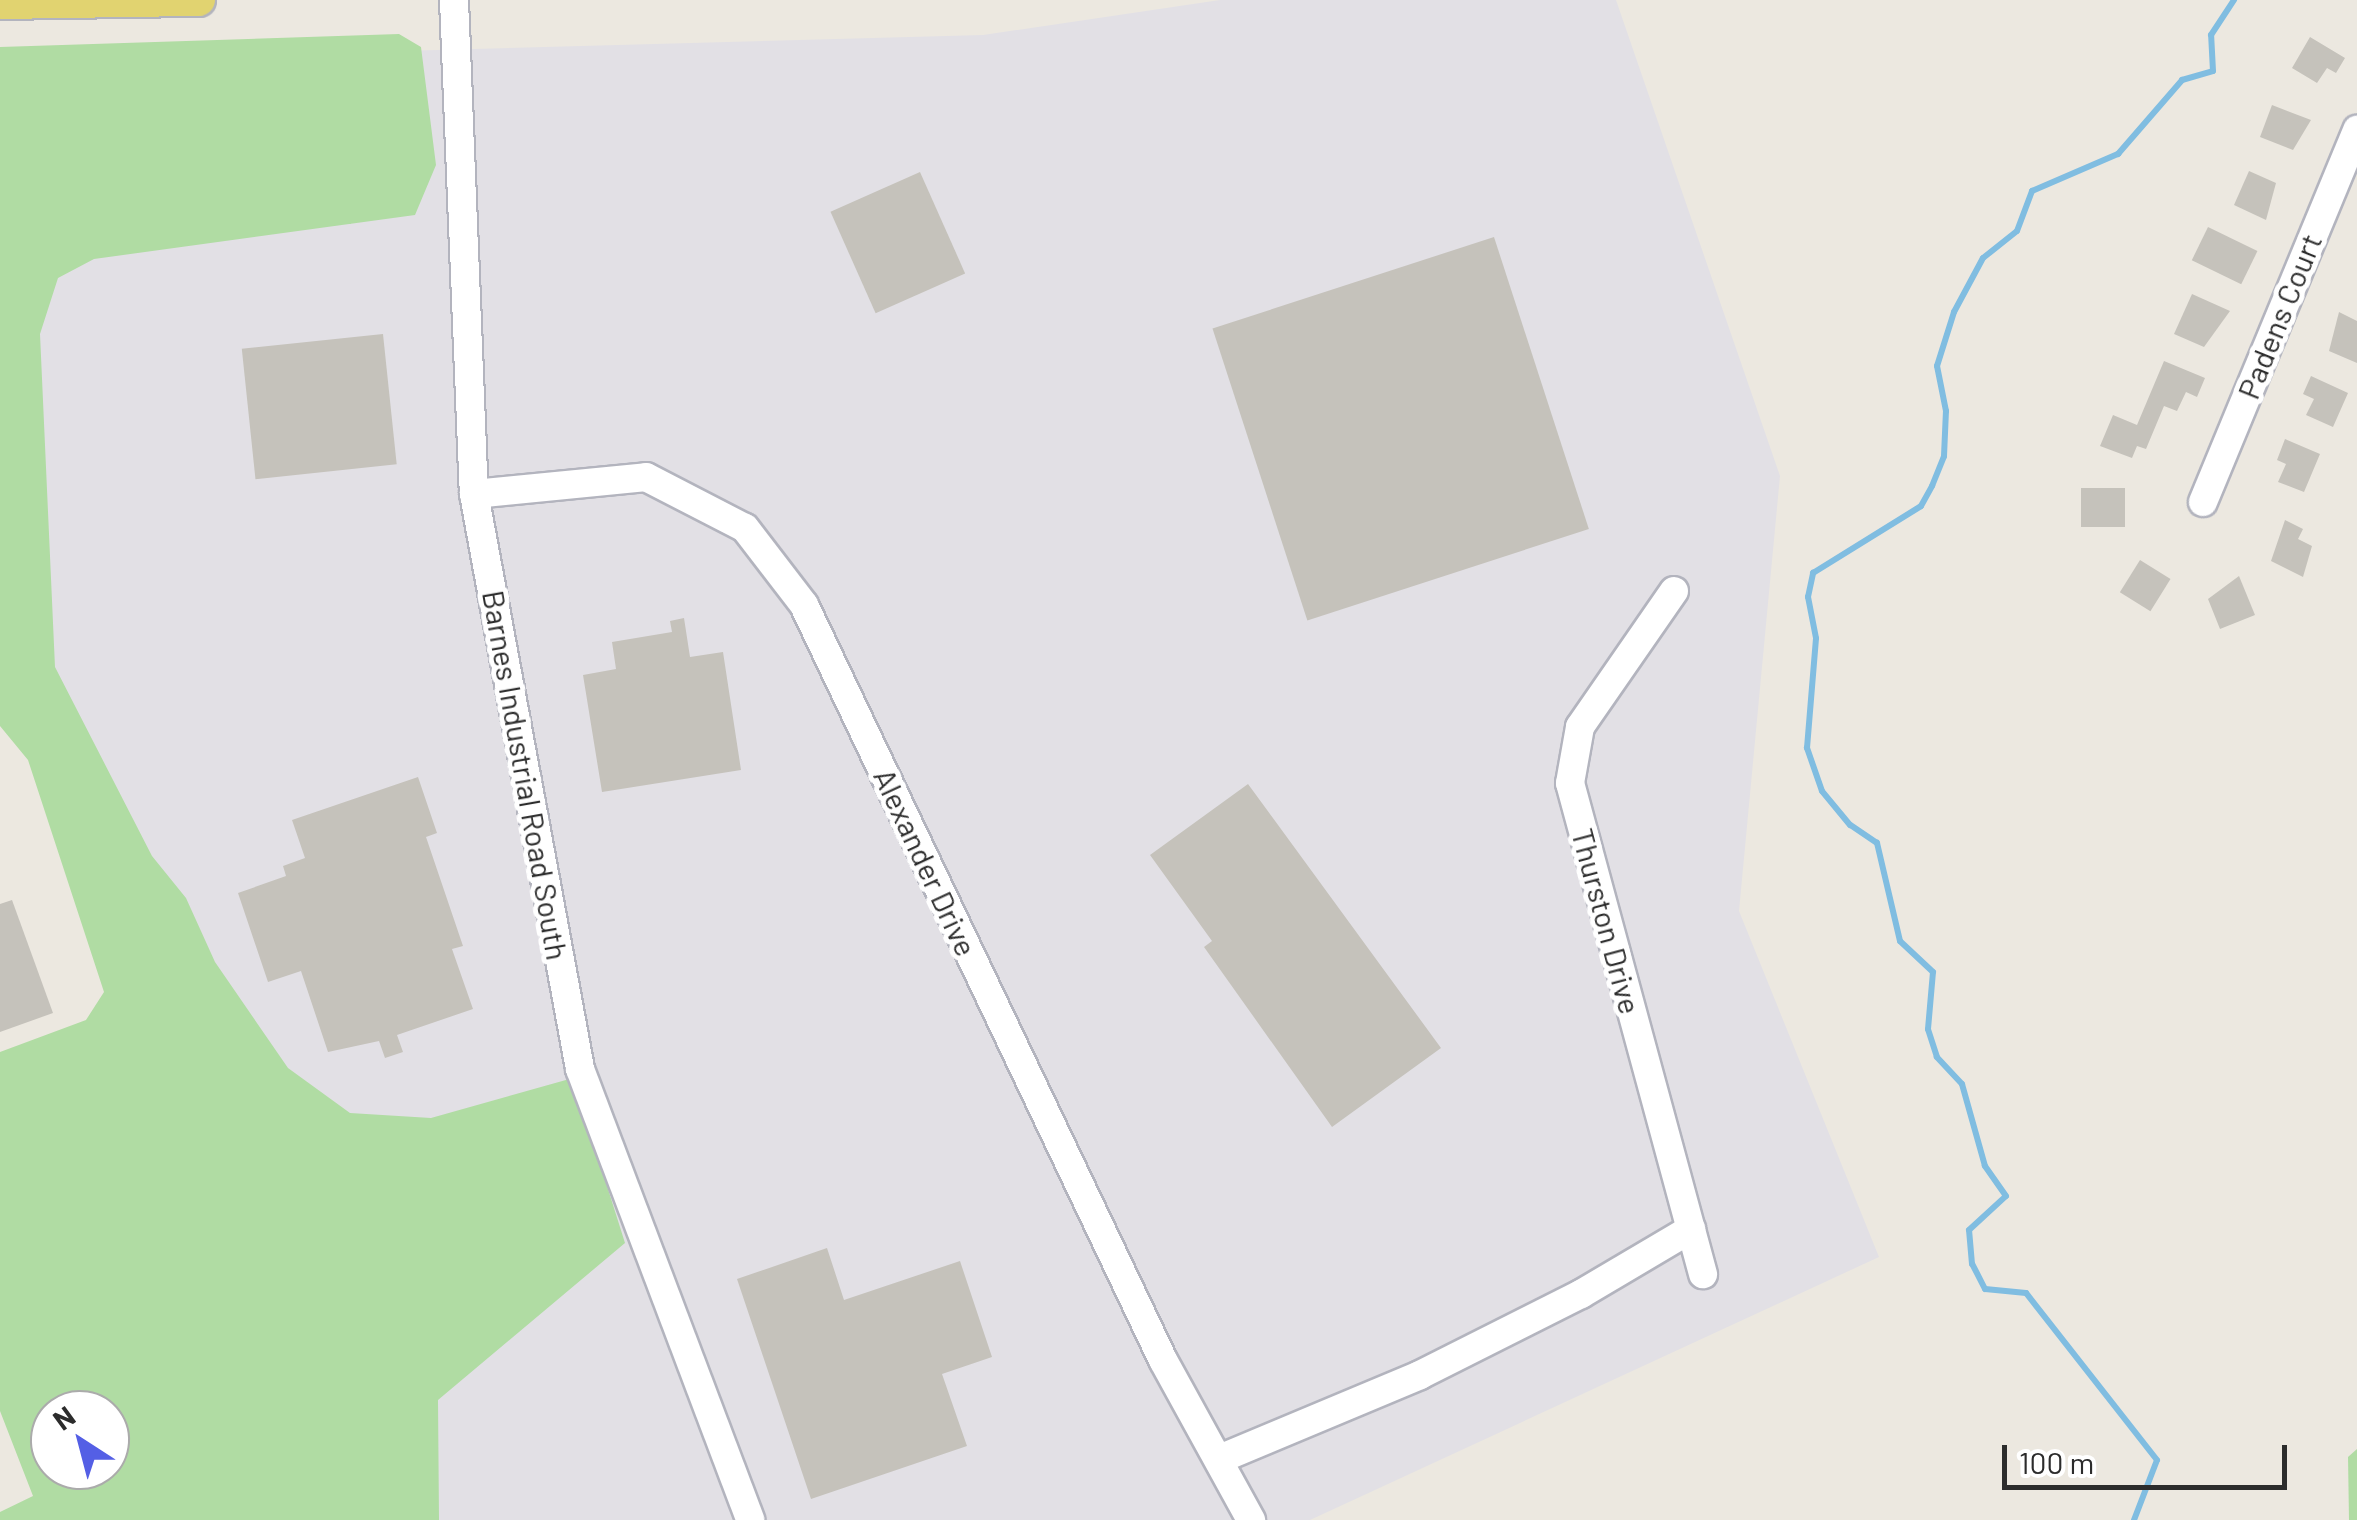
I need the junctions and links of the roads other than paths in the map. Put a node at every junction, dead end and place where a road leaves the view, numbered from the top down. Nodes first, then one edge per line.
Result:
1 (199, 0) edge
2 (454, 0) edge
3 (0, 2) edge
4 (2357, 130) edge
5 (474, 494) junction
6 (2203, 502) dead end
7 (1674, 591) dead end
8 (1691, 1229) junction
9 (1703, 1274) dead end
10 (1222, 1458) junction
11 (750, 1520) edge
12 (1251, 1520) edge

1 - 3 main road
2 - 5 street, Barnes Industrial Road South
4 - 6 street, Padens Court
5 - 10 street, Alexander Drive
5 - 11 street, Barnes Industrial Road South
7 - 8 street, Thurston Drive
8 - 9 street, Thurston Drive
8 - 10 street
10 - 12 street, Alexander Drive

